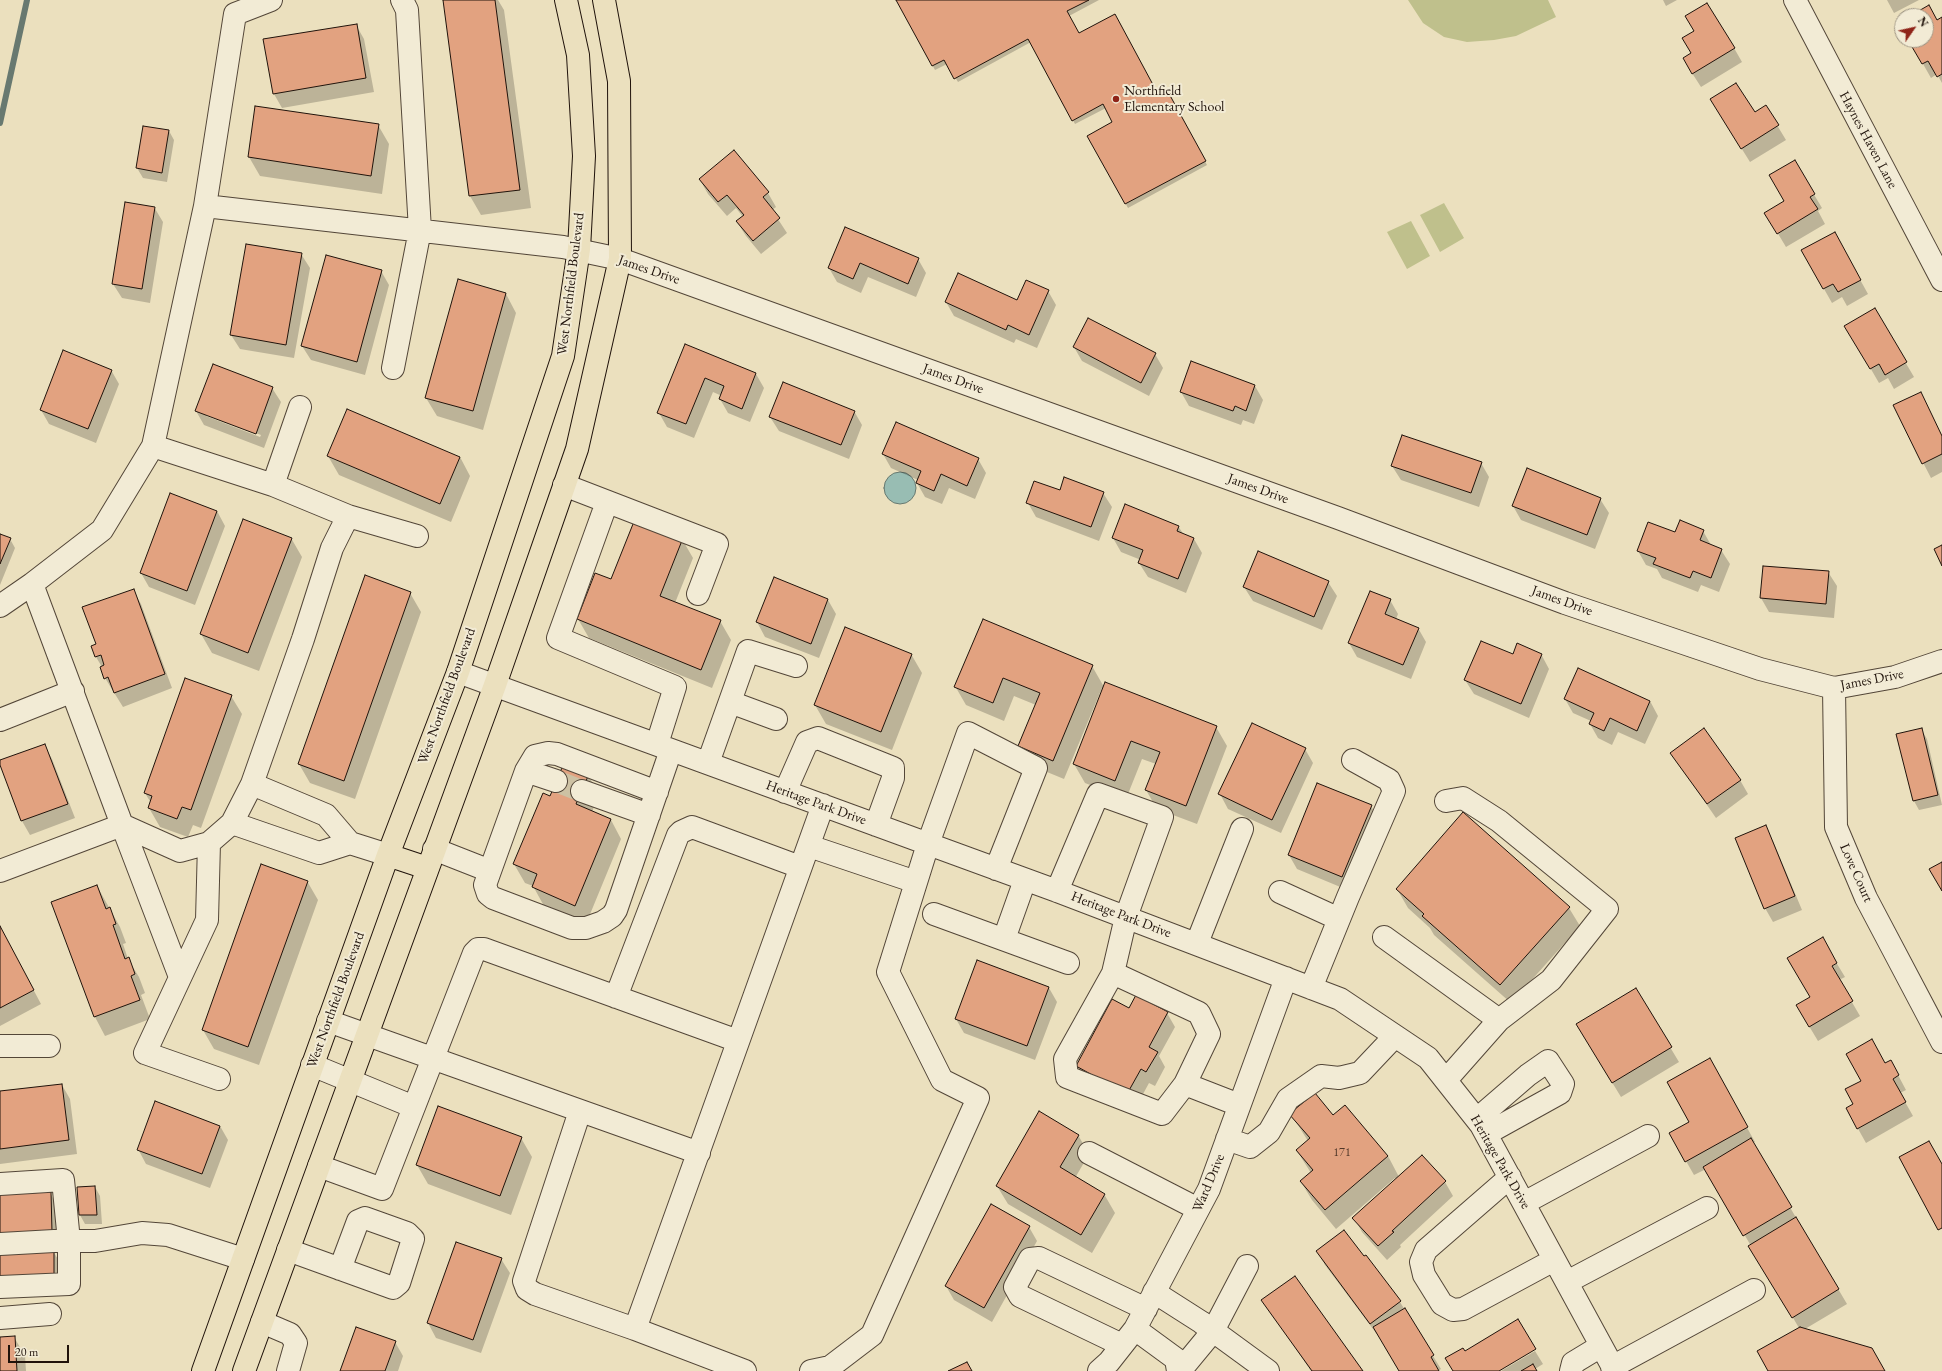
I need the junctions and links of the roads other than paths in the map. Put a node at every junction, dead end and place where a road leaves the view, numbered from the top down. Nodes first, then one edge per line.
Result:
1 (271, 0) edge
2 (402, 0) edge
3 (566, 0) edge
4 (604, 0) edge
5 (1795, 0) edge
6 (205, 206) junction
7 (420, 230) junction
8 (578, 249) junction
9 (620, 259) junction
10 (1942, 280) edge
11 (393, 368) dead end
12 (300, 408) dead end
13 (153, 446) junction
14 (273, 485) junction
15 (564, 485) junction
16 (607, 502) junction
17 (348, 516) junction
18 (416, 536) dead end
19 (32, 584) junction
20 (698, 594) dead end
21 (0, 606) edge
22 (1942, 661) edge
23 (796, 666) dead end
24 (458, 672) junction
25 (495, 685) junction
26 (1834, 688) junction
27 (72, 691) junction
28 (730, 702) junction
29 (776, 719) dead end
30 (0, 720) edge
31 (664, 747) junction
32 (1353, 760) dead end
33 (708, 763) junction
34 (526, 771) junction
35 (556, 782) tunnel mouth
36 (252, 784) junction
37 (582, 791) tunnel mouth
38 (657, 792) junction
39 (785, 792) junction
40 (1446, 801) dead end
41 (823, 806) junction
42 (648, 816) junction
43 (232, 823) junction
44 (122, 825) junction
45 (876, 825) junction
46 (1242, 829) dead end
47 (209, 843) junction
48 (350, 843) junction
49 (928, 844) junction
50 (809, 846) junction
51 (388, 855) junction
52 (431, 859) junction
53 (800, 867) junction
54 (996, 869) junction
55 (0, 871) edge
56 (490, 871) junction
57 (1025, 880) junction
58 (916, 882) junction
59 (1057, 891) junction
60 (1280, 892) dead end
61 (934, 914) dead end
62 (1126, 917) junction
63 (1339, 919) junction
64 (1384, 938) dead end
65 (1004, 939) junction
66 (1197, 943) junction
67 (1068, 963) dead end
68 (1113, 973) junction
69 (180, 977) junction
70 (1286, 978) junction
71 (1311, 988) junction
72 (616, 996) junction
73 (1499, 1020) junction
74 (328, 1021) junction
75 (366, 1035) junction
76 (1395, 1036) junction
77 (738, 1041) junction
78 (1942, 1042) edge
79 (0, 1046) edge
80 (49, 1046) dead end
81 (433, 1058) junction
82 (312, 1065) junction
83 (219, 1079) dead end
84 (350, 1080) junction
85 (1446, 1080) junction
86 (1185, 1084) junction
87 (1239, 1105) junction
88 (414, 1107) junction
89 (580, 1111) junction
90 (1648, 1136) dead end
91 (1227, 1139) junction
92 (699, 1153) junction
93 (1089, 1153) dead end
94 (319, 1166) junction
95 (1510, 1177) junction
96 (0, 1184) edge
97 (1524, 1203) junction
98 (1707, 1208) dead end
99 (1198, 1209) junction
100 (69, 1241) junction
101 (0, 1244) edge
102 (288, 1250) junction
103 (243, 1259) junction
104 (1554, 1260) junction
105 (1247, 1266) dead end
106 (340, 1269) dead end
107 (1566, 1282) junction
108 (0, 1287) edge
109 (1754, 1290) dead end
110 (1150, 1301) junction
111 (50, 1314) dead end
112 (0, 1318) edge
113 (262, 1322) junction
114 (1207, 1327) junction
115 (635, 1329) junction
116 (1128, 1337) junction
117 (1601, 1346) junction
118 (1178, 1367) edge
119 (1614, 1369) edge
120 (202, 1371) edge
121 (244, 1371) edge
122 (288, 1371) edge
123 (745, 1371) edge
124 (811, 1371) edge
125 (1099, 1371) edge
126 (1268, 1371) edge
127 (1571, 1371) edge

1 - 6 street
2 - 7 street
3 - 8 main road, West Northfield Boulevard
4 - 9 main road
5 - 10 street, Haynes Haven Lane
6 - 7 street, James Drive
6 - 13 street
7 - 8 street, James Drive
7 - 11 street
8 - 9 street, James Drive
8 - 24 main road, West Northfield Boulevard
9 - 15 main road
9 - 26 street, James Drive
12 - 14 street
13 - 14 street
13 - 19 street
14 - 17 street
15 - 16 street
15 - 25 main road
16 - 20 street
16 - 31 street
17 - 18 street
17 - 36 street
19 - 21 street
19 - 27 street
22 - 26 street, James Drive
23 - 28 street
24 - 25 street, Heritage Park Drive
24 - 51 main road, West Northfield Boulevard
25 - 31 street, Heritage Park Drive
25 - 52 main road
26 - 78 street, Love Court
27 - 30 street
27 - 44 street
28 - 29 street
28 - 33 street
31 - 33 street, Heritage Park Drive
31 - 38 street
32 - 63 street
33 - 39 street, Heritage Park Drive
34 - 35 street
34 - 38 street
34 - 56 street
36 - 43 street
36 - 48 street
37 - 42 street
38 - 42 street
39 - 41 street, Heritage Park Drive
39 - 45 street
40 - 73 street
41 - 45 street, Heritage Park Drive
41 - 50 street
42 - 56 street
43 - 47 street
43 - 48 street
44 - 47 street
44 - 55 street
44 - 69 street
45 - 49 street, Heritage Park Drive
46 - 66 street
47 - 69 street
48 - 51 street
49 - 54 street, Heritage Park Drive
49 - 54 street
49 - 58 street
50 - 53 street
50 - 58 street
51 - 52 main road
51 - 74 main road, West Northfield Boulevard
52 - 56 street
52 - 75 main road
53 - 72 street
53 - 77 street
54 - 57 street, Heritage Park Drive
57 - 59 street, Heritage Park Drive
57 - 65 street
58 - 124 street
59 - 62 street, Heritage Park Drive
59 - 62 street
60 - 63 street
61 - 65 street
62 - 66 street, Heritage Park Drive
62 - 68 street
63 - 71 street
64 - 73 street
65 - 67 street
66 - 70 street, Heritage Park Drive
68 - 86 street
68 - 86 street
69 - 83 street
70 - 71 street, Heritage Park Drive
70 - 87 street, Ward Drive
71 - 76 street, Heritage Park Drive
72 - 77 street
72 - 81 street
73 - 85 street
74 - 75 street
74 - 82 main road, West Northfield Boulevard
75 - 81 street
75 - 84 main road
76 - 85 street, Heritage Park Drive
76 - 91 street
77 - 92 street
79 - 80 street
81 - 88 street
81 - 89 street
82 - 84 street
82 - 103 main road, West Northfield Boulevard
84 - 88 street
84 - 94 main road
85 - 95 street, Heritage Park Drive
86 - 87 street
87 - 91 street, Ward Drive
88 - 94 street
89 - 92 street
89 - 115 street
90 - 97 street
91 - 99 street, Ward Drive
92 - 115 street
93 - 99 street
94 - 102 main road
95 - 97 street, Heritage Park Drive
95 - 104 street
96 - 100 street
97 - 104 street, Heritage Park Drive
98 - 107 street
99 - 110 street, Ward Drive
100 - 101 street
100 - 103 street
100 - 108 street
102 - 106 street
102 - 113 main road
103 - 120 main road, West Northfield Boulevard
104 - 107 street, Heritage Park Drive
105 - 114 street
107 - 117 street, Heritage Park Drive
109 - 119 street
110 - 114 street
110 - 116 street, Ward Drive
110 - 116 street
111 - 112 street
113 - 121 main road
113 - 122 street
114 - 118 street
114 - 126 street
115 - 123 street
116 - 118 street
116 - 125 street, Ward Drive
117 - 119 street, Heritage Park Drive
117 - 127 street

